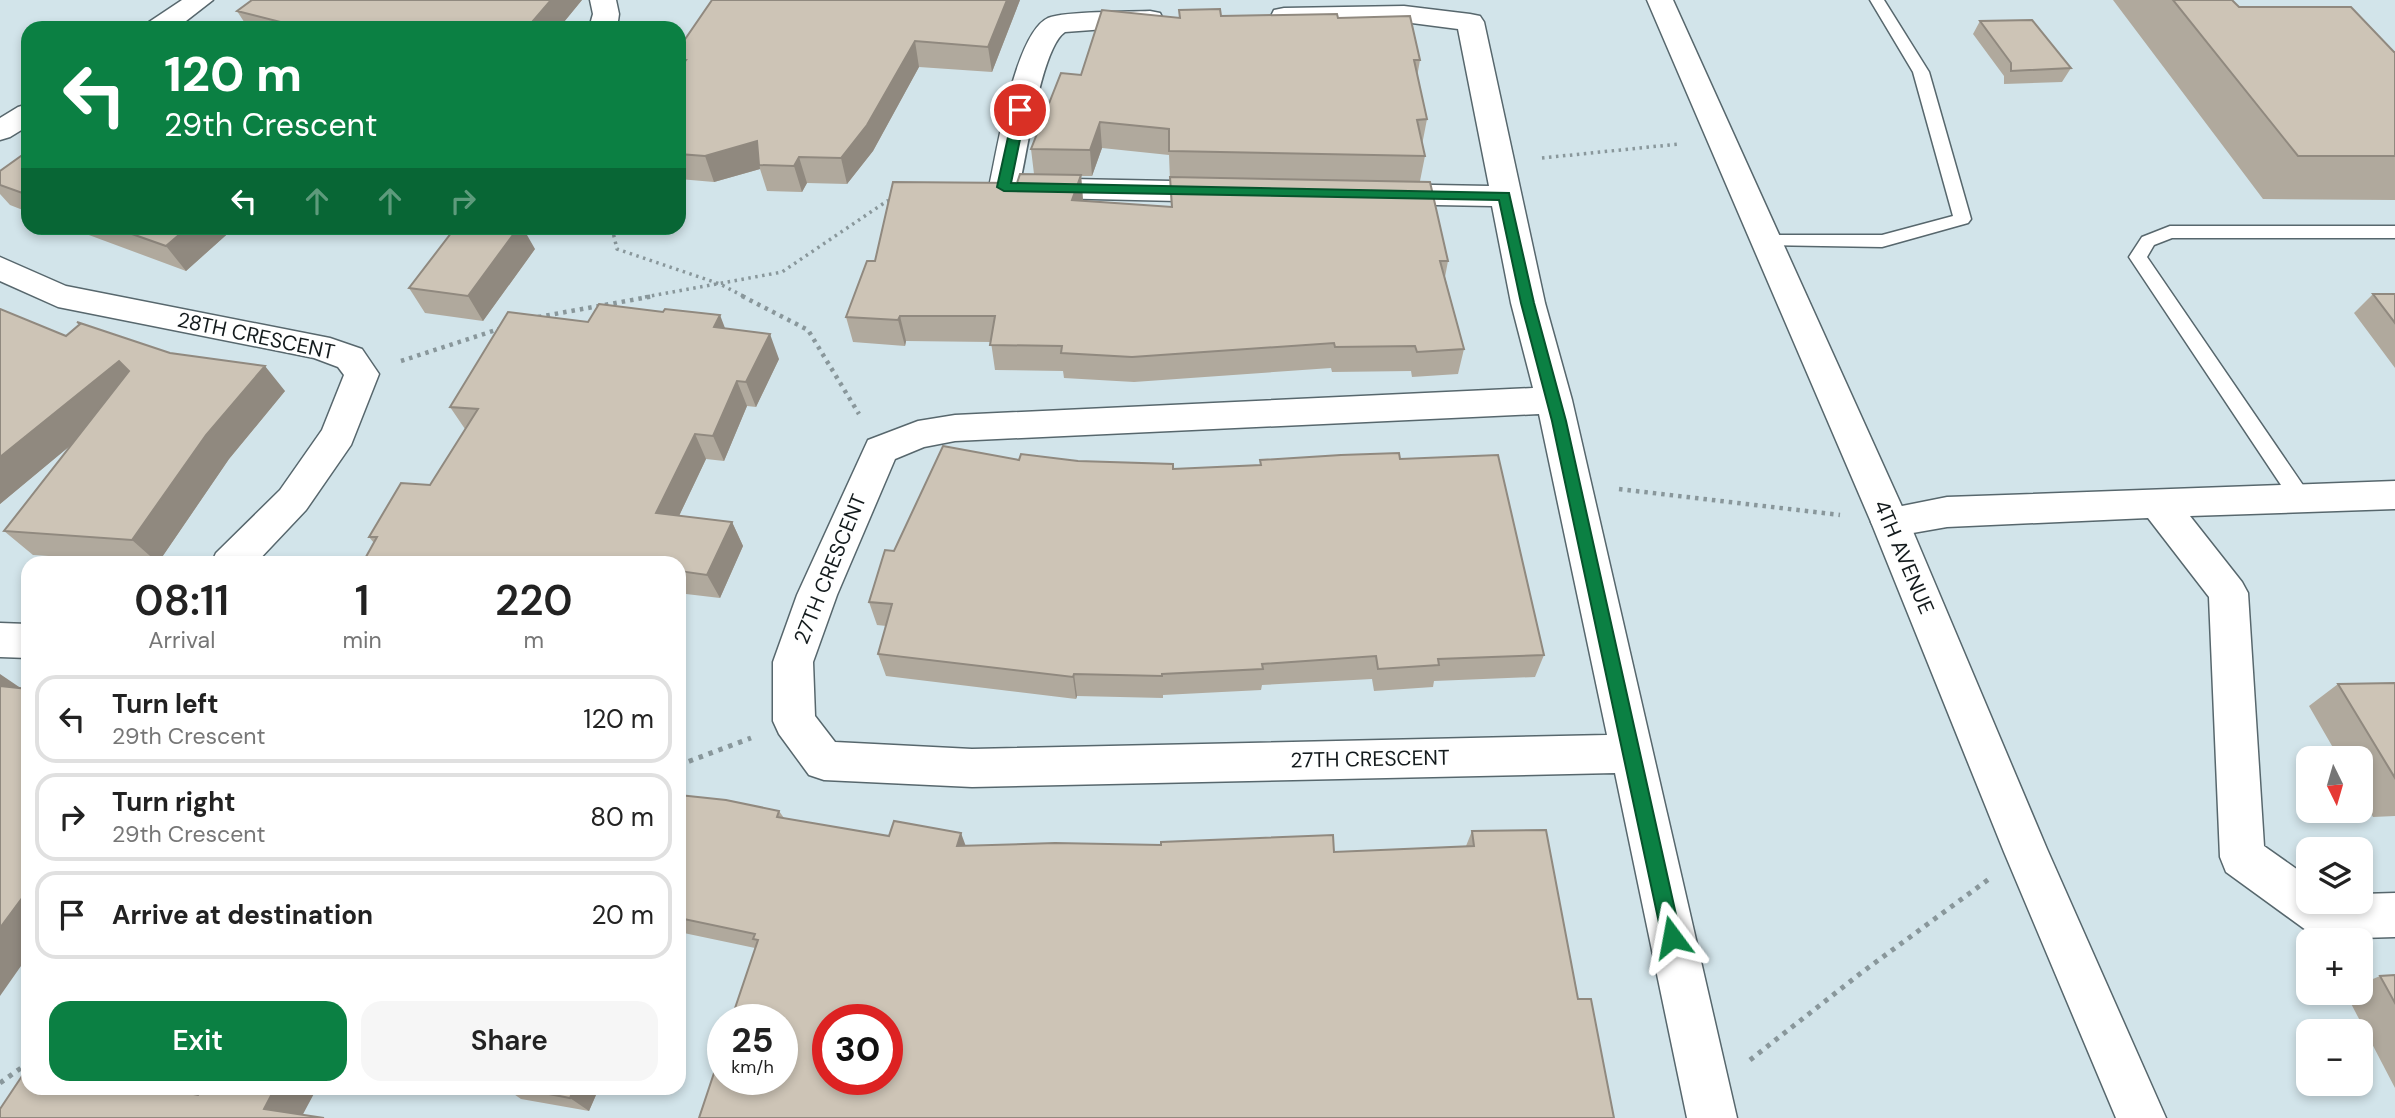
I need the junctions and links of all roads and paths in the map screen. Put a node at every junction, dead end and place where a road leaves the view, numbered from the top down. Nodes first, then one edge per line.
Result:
1 (200, 0) edge
2 (603, 0) edge
3 (1660, 0) edge
4 (1877, 0) edge
5 (1258, 17) edge
6 (1178, 19) edge
7 (169, 21) edge
8 (604, 21) edge
9 (21, 118) edge
10 (0, 131) edge
11 (1720, 139) junction
12 (1502, 178) junction
13 (1255, 192) edge
14 (1352, 194) edge
15 (900, 199) edge
16 (2395, 232) edge
17 (614, 235) edge
18 (1765, 241) junction
19 (0, 268) edge
20 (720, 284) junction
21 (529, 319) edge
22 (503, 327) edge
23 (362, 374) junction
24 (1554, 400) junction
25 (881, 450) junction
26 (1573, 483) junction
27 (2395, 495) edge
28 (2300, 496) junction
29 (2158, 503) junction
30 (1890, 522) junction
31 (238, 556) edge
32 (0, 640) edge
33 (21, 641) edge
34 (794, 721) junction
35 (1631, 754) junction
36 (686, 762) edge
37 (2026, 852) junction
38 (2395, 915) edge
39 (21, 1068) edge
40 (0, 1083) edge
41 (1709, 1106) edge
42 (2141, 1118) edge

1 - 7 street
2 - 8 street
3 - 11 street, 4TH AVENUE
4 - 18 lane
5 - 12 street
6 - 13 street
9 - 10 street
11 - 12 path
11 - 18 street, 4TH AVENUE
12 - 14 street
12 - 24 street
15 - 20 path
16 - 28 lane
17 - 20 path
18 - 30 street, 4TH AVENUE
19 - 23 street, 28TH CRESCENT
20 - 21 path
20 - 25 path
22 - 23 path
23 - 31 street, 28TH CRESCENT
24 - 25 street
24 - 26 street
25 - 34 street, 27TH CRESCENT
26 - 30 path
26 - 35 street
27 - 28 street
28 - 29 street
29 - 30 street
29 - 38 street
30 - 37 street, 4TH AVENUE
32 - 33 street
34 - 35 street, 27TH CRESCENT
34 - 36 path
35 - 41 street
37 - 41 path
37 - 42 street, 4TH AVENUE
39 - 40 path

